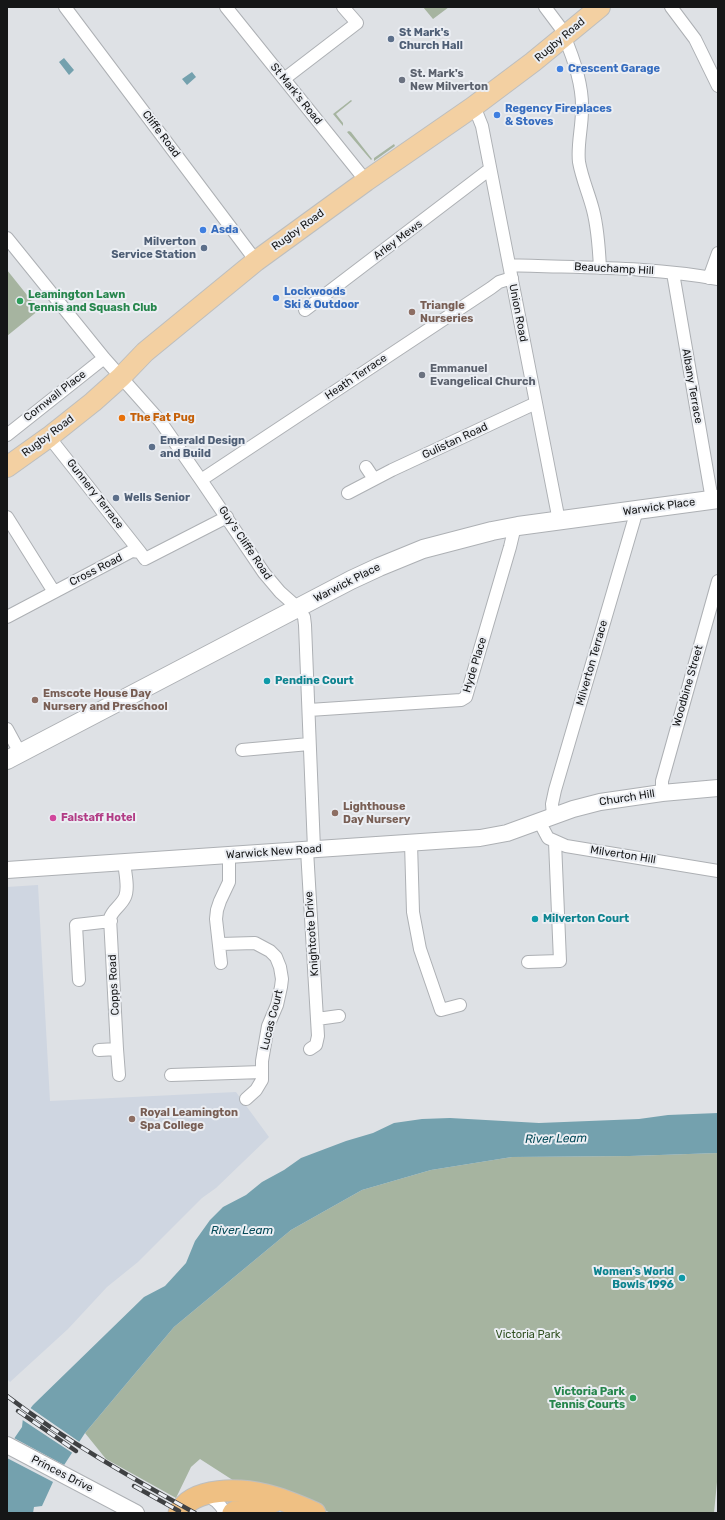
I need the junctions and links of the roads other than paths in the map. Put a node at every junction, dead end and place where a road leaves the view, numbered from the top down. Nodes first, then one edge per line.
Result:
1 (65, 7) edge
2 (226, 7) edge
3 (344, 7) edge
4 (545, 7) edge
5 (600, 7) edge
6 (671, 7) edge
7 (565, 36) junction
8 (284, 79) junction
9 (718, 86) edge
10 (473, 107) junction
11 (490, 169) junction
12 (366, 181) junction
13 (7, 238) edge
14 (718, 253) edge
15 (256, 261) junction
16 (509, 265) junction
17 (600, 268) junction
18 (673, 273) junction
19 (512, 278) junction
20 (714, 278) edge
21 (305, 310) dead end
22 (104, 358) junction
23 (121, 377) junction
24 (536, 404) junction
25 (7, 435) edge
26 (49, 437) junction
27 (7, 467) edge
28 (366, 467) dead end
29 (374, 479) junction
30 (202, 480) junction
31 (348, 493) dead end
32 (715, 500) edge
33 (637, 510) junction
34 (7, 517) edge
35 (227, 517) junction
36 (559, 521) junction
37 (515, 526) junction
38 (140, 552) junction
39 (718, 581) edge
40 (54, 592) junction
41 (298, 608) junction
42 (7, 617) edge
43 (309, 710) junction
44 (7, 729) edge
45 (310, 744) junction
46 (242, 750) dead end
47 (14, 757) edge
48 (718, 788) edge
49 (662, 793) junction
50 (546, 819) junction
51 (555, 842) junction
52 (411, 843) junction
53 (310, 849) junction
54 (229, 855) junction
55 (124, 862) junction
56 (7, 870) edge
57 (718, 871) edge
58 (110, 921) junction
59 (220, 944) junction
60 (528, 962) dead end
61 (221, 963) dead end
62 (79, 980) dead end
63 (460, 1005) dead end
64 (339, 1016) dead end
65 (317, 1019) junction
66 (117, 1049) junction
67 (310, 1049) dead end
68 (99, 1050) dead end
69 (262, 1072) junction
70 (119, 1075) dead end
71 (171, 1075) dead end
72 (246, 1098) dead end
73 (7, 1445) edge
74 (202, 1495) junction
75 (287, 1502) junction
76 (121, 1508) edge
77 (136, 1513) edge
78 (179, 1513) edge
79 (224, 1513) edge
80 (233, 1513) edge
81 (315, 1513) edge

1 - 15 street, Cliffe Road
2 - 8 street, St Mark's Road
3 - 8 street
4 - 7 street
5 - 7 main road, Rugby Road
6 - 9 street
7 - 10 main road, Rugby Road
7 - 17 street
8 - 12 street, St Mark's Road
10 - 11 street, Union Road
10 - 12 main road, Rugby Road
11 - 16 street, Union Road
11 - 21 street, Arley Mews
12 - 15 main road, Rugby Road
13 - 22 street, Guy's Cliffe Road
14 - 20 street
15 - 23 main road, Rugby Road
16 - 17 street, Beauchamp Hill
16 - 19 street, Union Road
17 - 18 street, Beauchamp Hill
18 - 20 street, Beauchamp Hill
18 - 32 street, Albany Terrace
19 - 24 street, Union Road
19 - 30 street, Heath Terrace
22 - 23 street, Guy's Cliffe Road
22 - 25 street, Cornwall Place
23 - 26 main road, Rugby Road
23 - 30 street, Guy's Cliffe Road
24 - 29 street, Gulistan Road
24 - 36 street, Union Road
26 - 27 main road, Rugby Road
26 - 38 street, Gunnery Terrace
28 - 29 street
29 - 31 street, Gulistan Road
30 - 35 street, Guy's Cliffe Road
32 - 33 main road, Warwick Place
33 - 36 main road, Warwick Place
33 - 50 street, Milverton Terrace
34 - 40 street
35 - 38 street, Cross Road
35 - 41 street, Guy's Cliffe Road
36 - 37 main road, Warwick Place
37 - 41 main road, Warwick Place
37 - 43 street, Hyde Place
38 - 40 street, Cross Road
39 - 49 street, Woodbine Street
40 - 42 street, Cross Road
41 - 43 street, Guy's Cliffe Road
41 - 47 main road, Warwick Place
43 - 45 street, Guy's Cliffe Road
44 - 47 street
45 - 46 street
45 - 53 street, Guy's Cliffe Road
48 - 49 street, Church Hill
49 - 50 street, Church Hill
50 - 51 street
50 - 52 street, Warwick New Road
51 - 57 street, Milverton Hill
51 - 60 street
52 - 53 street, Warwick New Road
52 - 63 street
53 - 54 street, Warwick New Road
53 - 65 street, Knightcote Drive
54 - 55 street, Warwick New Road
54 - 59 street
55 - 56 street, Warwick New Road
55 - 58 street
58 - 62 street
58 - 66 street, Copps Road
59 - 61 street
59 - 69 street, Lucas Court
64 - 65 street
65 - 67 street, Knightcote Drive
66 - 68 street
66 - 70 street, Copps Road
69 - 71 street
69 - 72 street, Lucas Court
73 - 76 street, Princes Drive
74 - 75 highway
74 - 78 highway
74 - 79 street
75 - 80 highway
75 - 81 highway
76 - 77 street, Princes Drive

